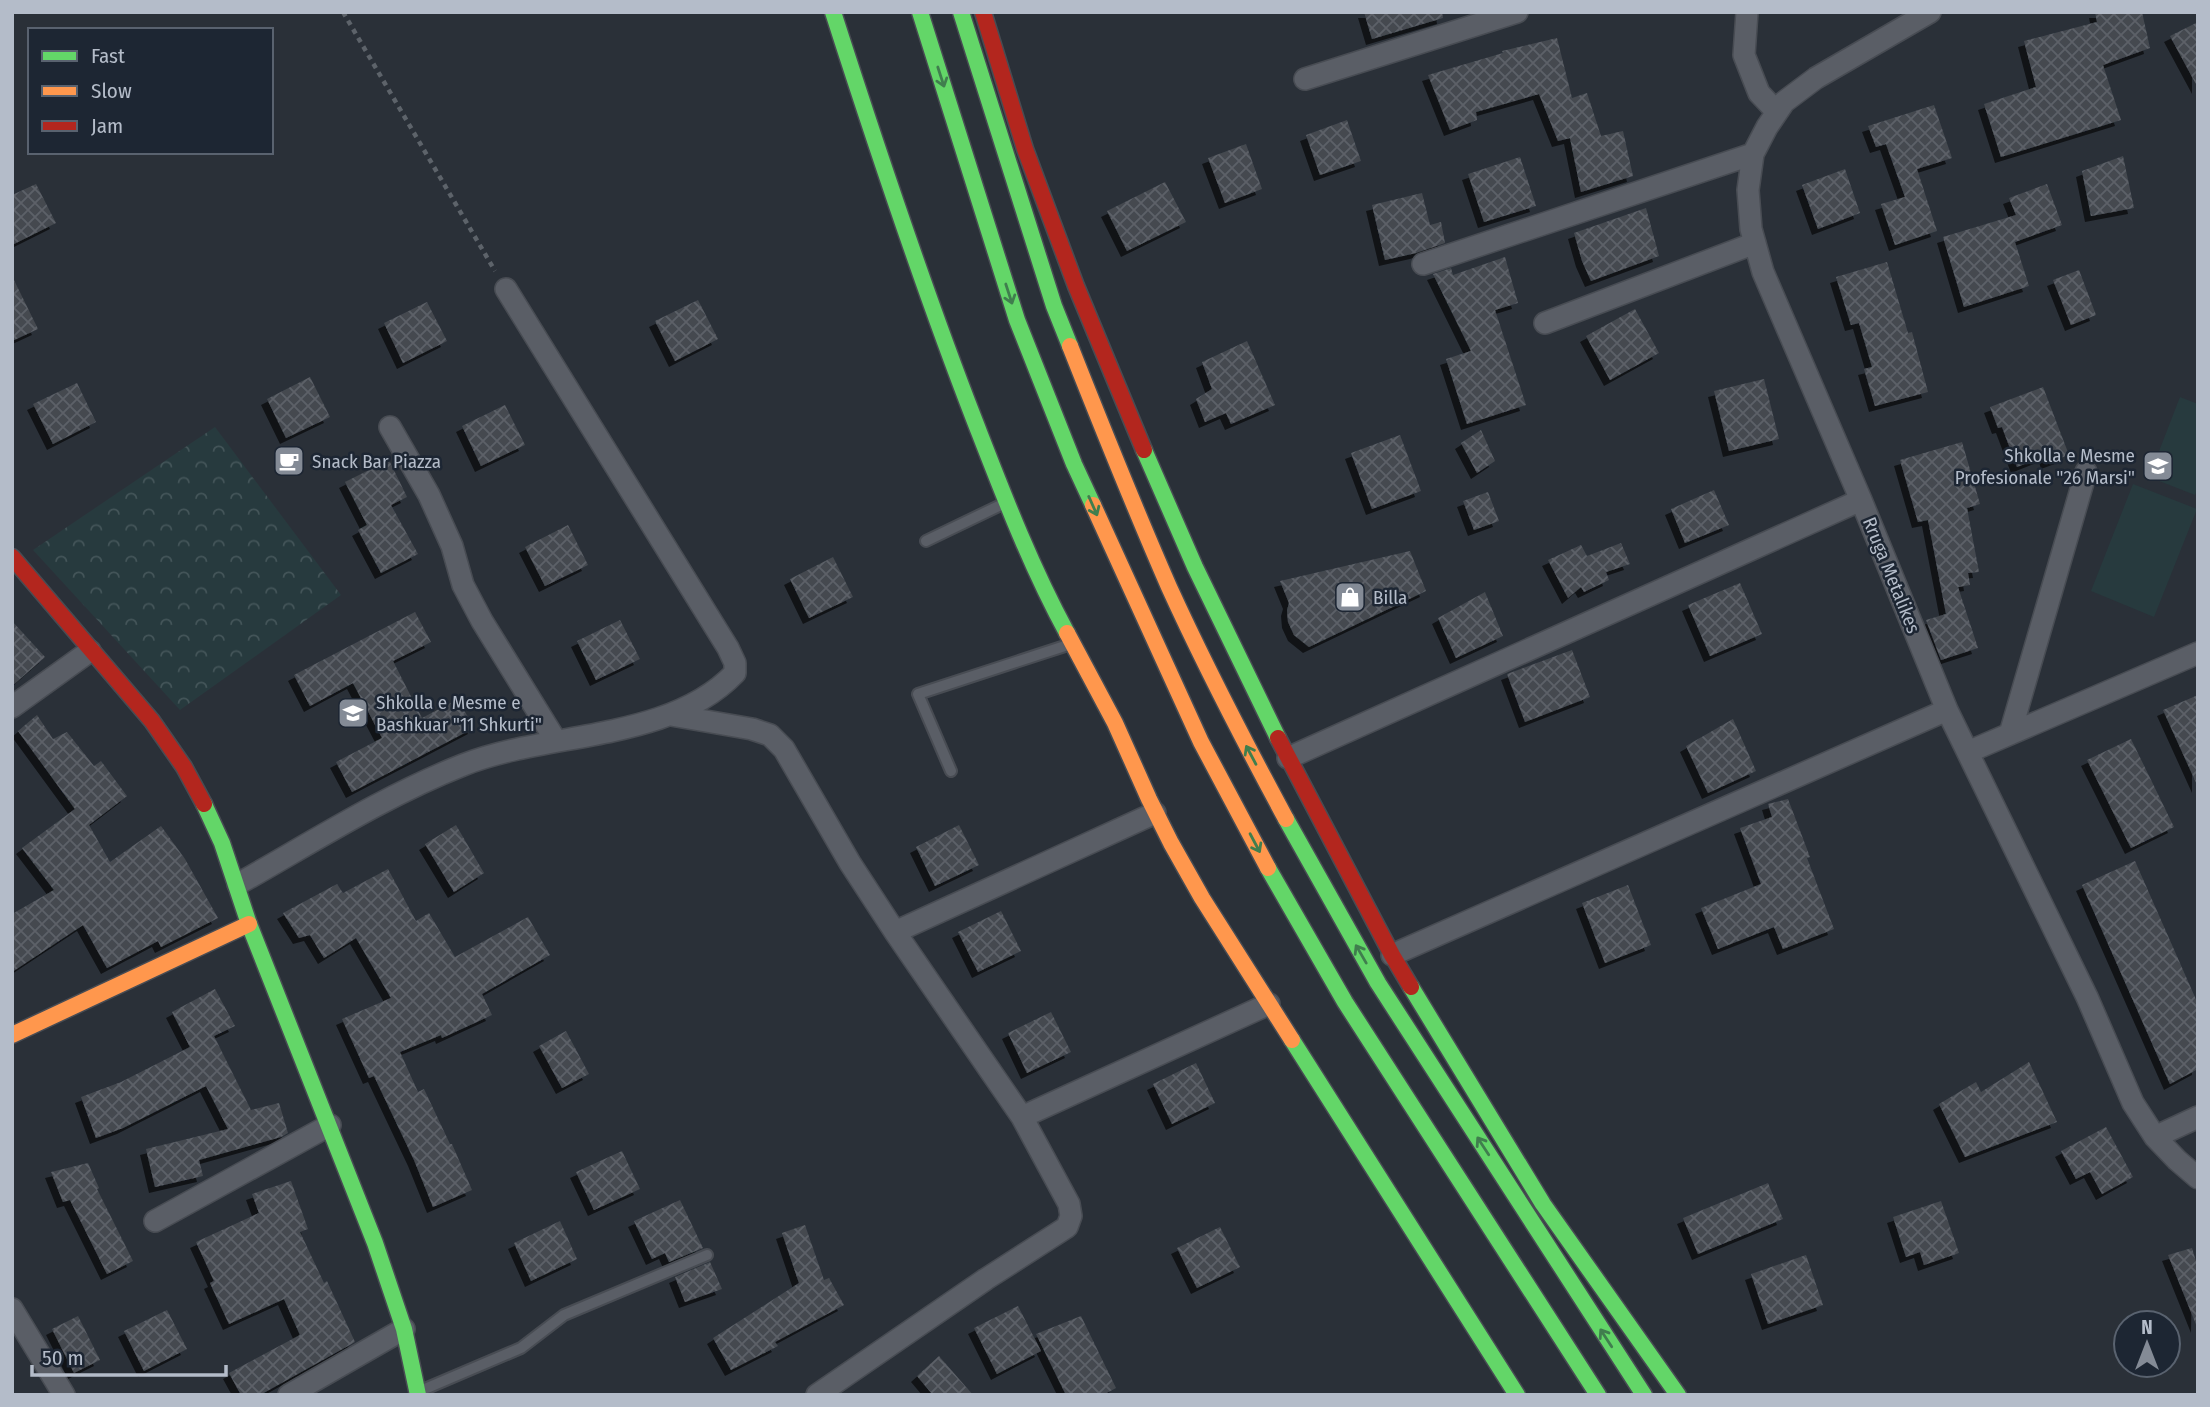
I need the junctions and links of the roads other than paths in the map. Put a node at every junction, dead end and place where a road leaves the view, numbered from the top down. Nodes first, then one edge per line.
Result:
1 (833, 12) edge
2 (920, 12) edge
3 (961, 12) edge
4 (983, 12) edge
5 (1517, 12) edge
6 (1747, 12) edge
7 (1930, 12) edge
8 (1305, 79) dead end
9 (1777, 112) junction
10 (1753, 154) junction
11 (1755, 243) junction
12 (1423, 264) dead end
13 (506, 289) road end
14 (1545, 323) dead end
15 (390, 427) dead end
16 (2086, 472) dead end
17 (1861, 500) junction
18 (1007, 502) junction
19 (926, 541) dead end
20 (12, 557) edge
21 (1071, 644) junction
22 (90, 651) junction
23 (2198, 653) edge
24 (12, 707) edge
25 (1947, 710) junction
26 (671, 715) junction
27 (2010, 734) junction
28 (556, 741) junction
29 (1968, 752) junction
30 (1288, 758) junction
31 (951, 771) dead end
32 (1155, 813) junction
33 (238, 884) junction
34 (249, 924) junction
35 (895, 932) junction
36 (1392, 955) junction
37 (1269, 1004) junction
38 (12, 1035) edge
39 (1021, 1117) junction
40 (2198, 1117) edge
41 (330, 1125) junction
42 (2155, 1137) junction
43 (2198, 1178) edge
44 (155, 1221) dead end
45 (707, 1255) dead end
46 (12, 1309) edge
47 (404, 1329) junction
48 (418, 1393) edge
49 (64, 1395) edge
50 (289, 1395) edge
51 (817, 1395) edge
52 (1517, 1395) edge
53 (1598, 1395) edge
54 (1644, 1395) edge
55 (1678, 1395) edge

1 - 18 main road
2 -> 53 main road
54 -> 3 main road
4 - 30 main road
5 - 8 street
6 - 9 street
7 - 9 street, Rruga Metalikes
9 - 10 street, Rruga Metalikes
10 - 11 street, Rruga Metalikes
10 - 12 street
11 - 14 street
11 - 17 street, Rruga Metalikes
13 - 26 street
15 - 28 street
16 - 27 street
17 - 25 street, Rruga Metalikes
17 - 30 street
18 - 19 lane
18 - 21 main road
20 - 22 main road
21 - 31 lane
21 - 32 main road
22 - 24 street
22 - 33 main road
23 - 27 street
25 - 29 street, Rruga Metalikes
25 - 36 street
26 - 28 street
26 - 35 street
27 - 29 street
28 - 33 street
29 - 42 street, Rruga Metalikes
30 - 36 main road
32 - 35 street
32 - 37 main road
33 - 34 main road
34 - 38 main road
34 - 41 main road
35 - 39 street
36 - 55 main road
37 - 39 street
37 - 52 main road
39 - 51 street
40 - 42 street
41 - 44 street
41 - 47 main road
42 - 43 street, Rruga Metalikes
45 - 48 lane
46 - 49 street
47 - 48 main road
47 - 50 street

